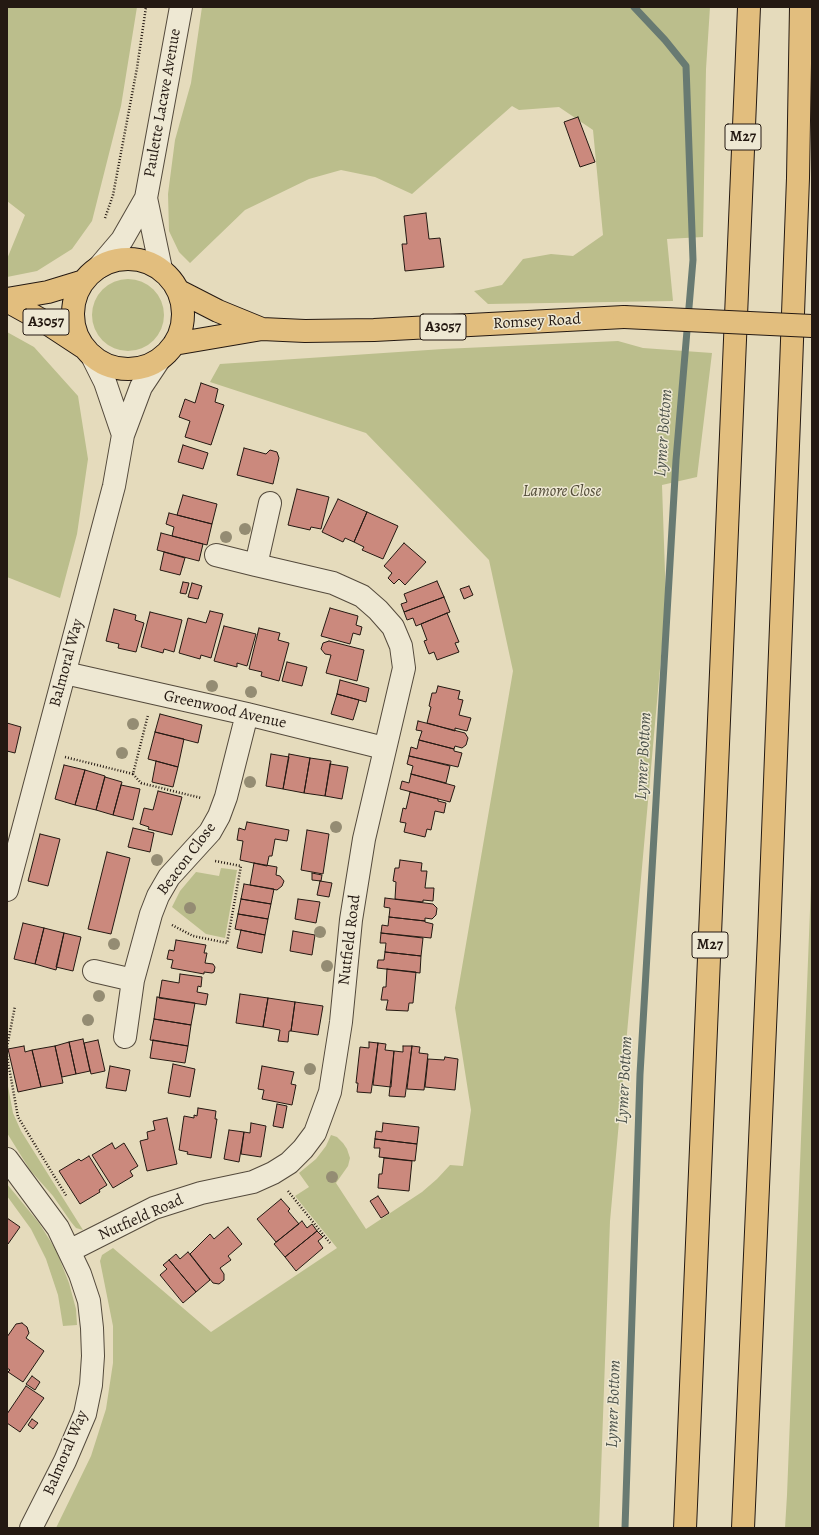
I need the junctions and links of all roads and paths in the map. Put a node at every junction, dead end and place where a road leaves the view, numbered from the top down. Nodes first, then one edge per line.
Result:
1 (146, 7) edge
2 (181, 7) edge
3 (749, 7) edge
4 (801, 7) edge
5 (812, 7) edge
6 (798, 178) junction
7 (146, 198) junction
8 (105, 220) dead end
9 (161, 269) junction
10 (92, 274) junction
11 (179, 291) junction
12 (7, 300) edge
13 (812, 326) edge
14 (262, 329) junction
15 (174, 344) junction
16 (88, 351) junction
17 (159, 360) junction
18 (123, 435) junction
19 (270, 503) dead end
20 (216, 555) dead end
21 (256, 565) junction
22 (65, 673) junction
23 (154, 694) junction
24 (247, 714) junction
25 (384, 748) junction
26 (44, 751) junction
27 (133, 774) junction
28 (224, 803) junction
29 (14, 831) edge
30 (190, 855) junction
31 (7, 890) edge
32 (151, 914) junction
33 (94, 971) dead end
34 (133, 980) junction
35 (15, 1006) dead end
36 (125, 1037) dead end
37 (7, 1047) edge
38 (7, 1056) edge
39 (7, 1159) edge
40 (273, 1173) junction
41 (68, 1199) dead end
42 (330, 1243) dead end
43 (69, 1251) junction
44 (31, 1528) edge
45 (685, 1528) edge
46 (742, 1528) edge

1 - 8 path
2 - 7 street, Paulette Lacave Avenue
3 - 45 main road, M27
4 - 6 main road
5 - 6 main road
6 - 46 main road
7 - 9 street, Paulette Lacave Avenue
7 - 10 street, Paulette Lacave Avenue
9 - 10 main road
9 - 11 main road
10 - 12 main road, A3057
10 - 16 main road
11 - 14 main road, Romsey Road / A3057
11 - 15 main road
12 - 16 main road, A3057
13 - 14 main road, Romsey Road / A3057, bridge
14 - 15 main road, Romsey Road / A3057
15 - 17 main road
16 - 17 main road
16 - 18 street, Balmoral Way
17 - 18 street, Balmoral Way
18 - 22 street, Balmoral Way
19 - 21 street
20 - 21 street, Nutfield Road
21 - 25 street, Nutfield Road
22 - 23 street, Greenwood Avenue
22 - 26 street, Balmoral Way
23 - 24 street, Greenwood Avenue
23 - 27 path
24 - 25 street, Greenwood Avenue
24 - 28 street, Beacon Close
25 - 40 street, Nutfield Road
26 - 27 path
26 - 29 street, Balmoral Way
27 - 28 path
28 - 30 street, Beacon Close
29 - 31 street, Balmoral Way
30 - 32 street, Beacon Close
30 - 32 path
32 - 34 street, Beacon Close
33 - 34 street
34 - 36 street, Beacon Close
35 - 37 path
38 - 41 path
39 - 43 street, Balmoral Way
40 - 42 path
40 - 43 street, Nutfield Road
43 - 44 street, Balmoral Way

